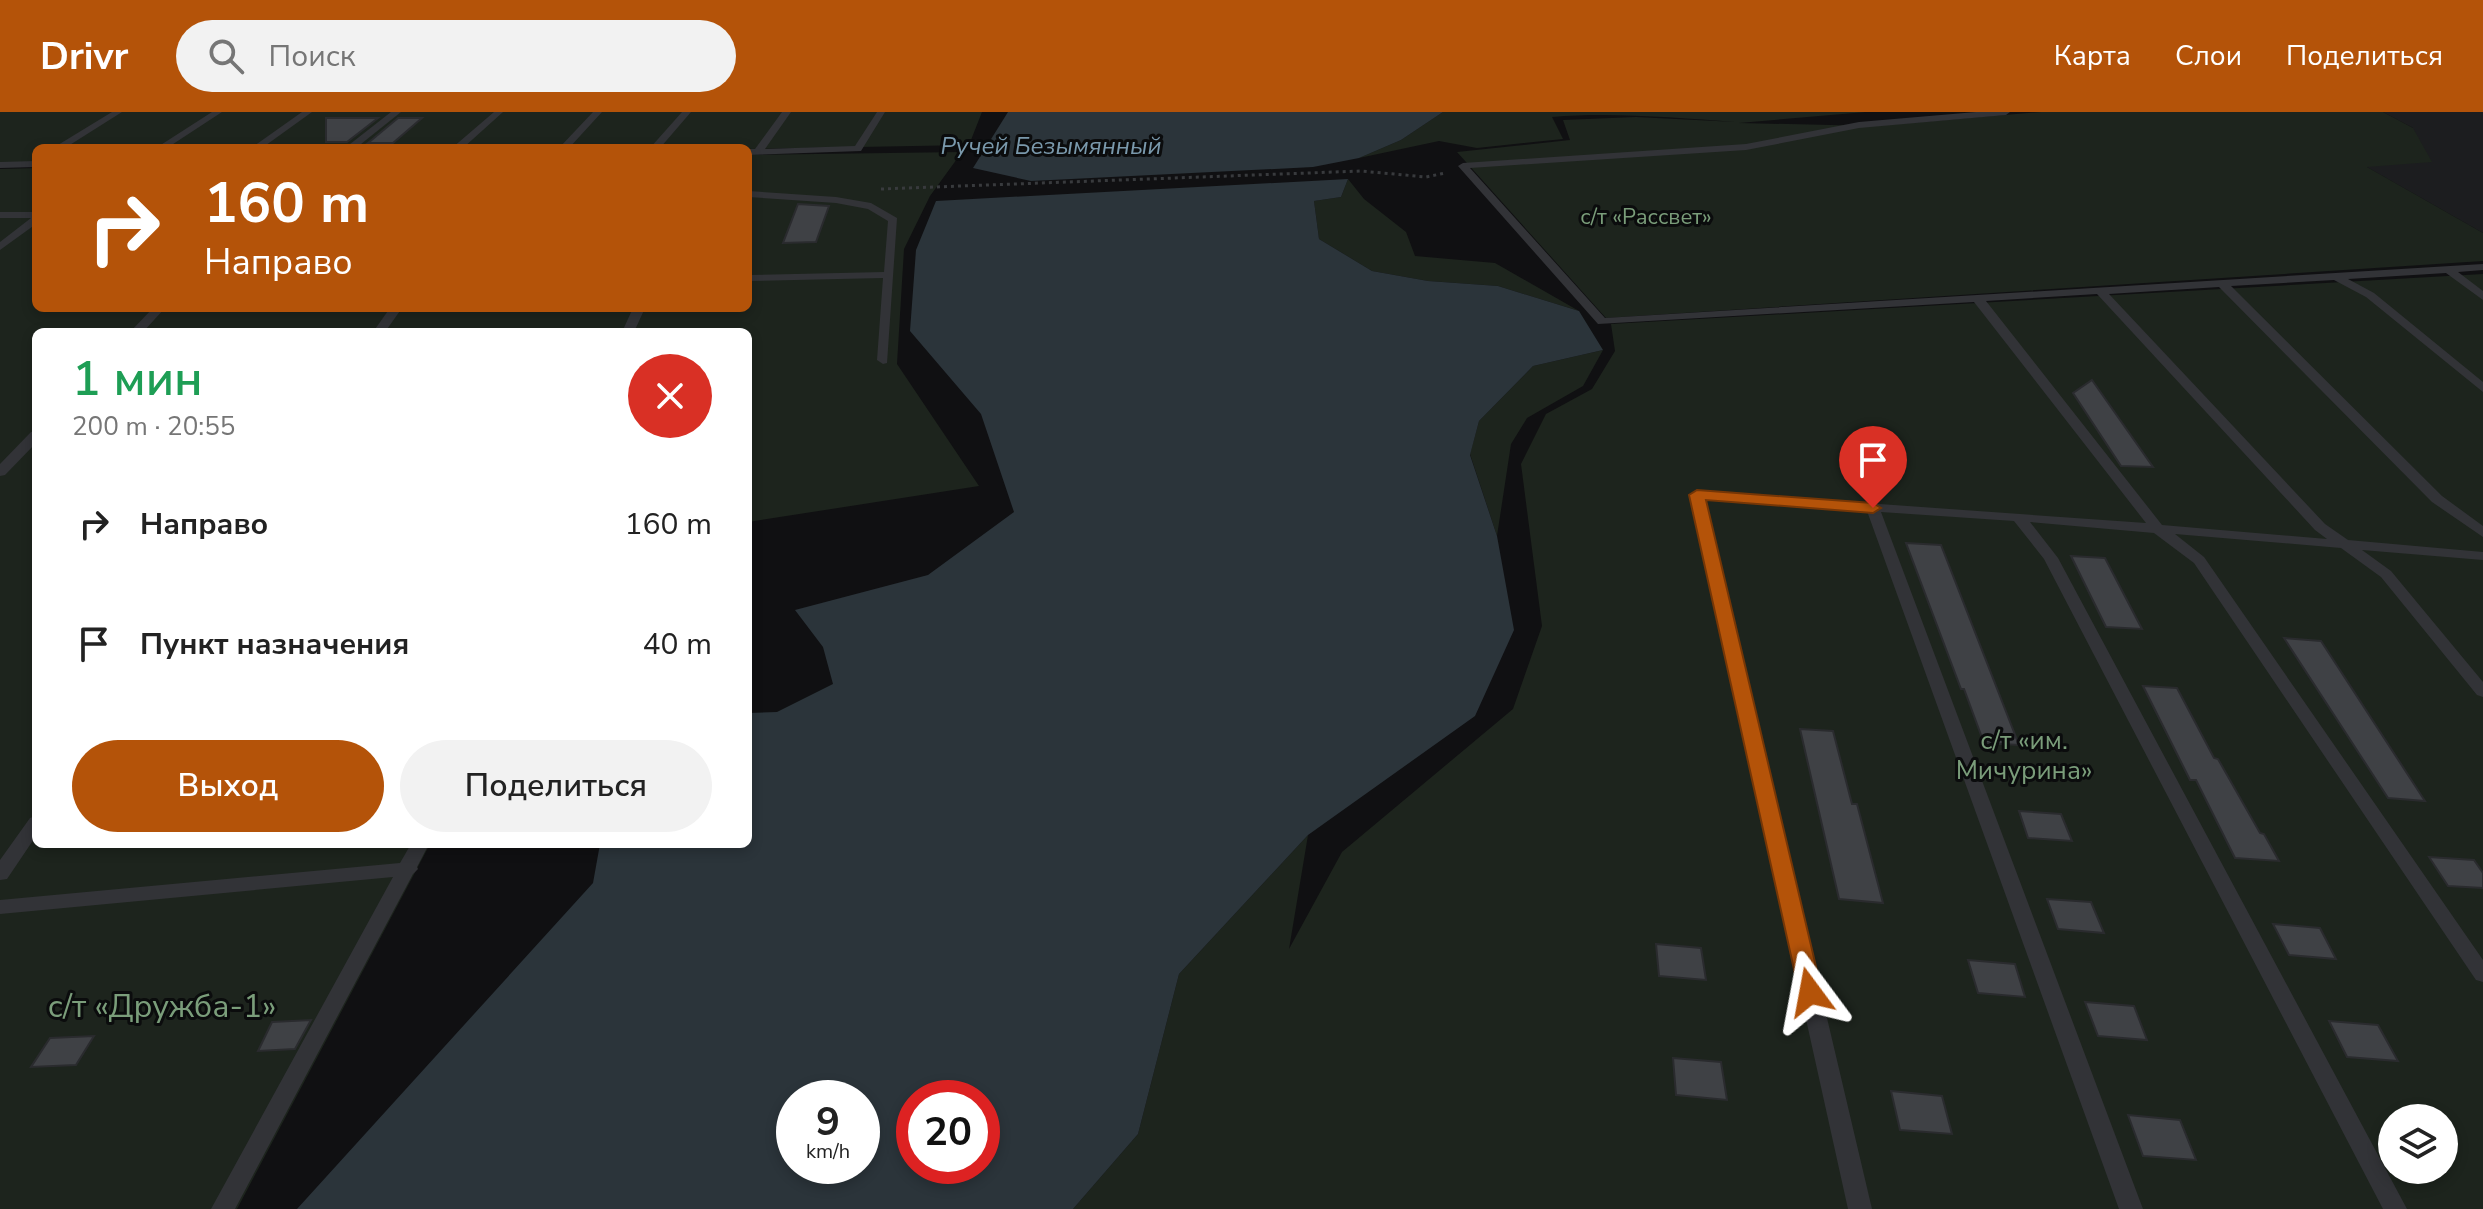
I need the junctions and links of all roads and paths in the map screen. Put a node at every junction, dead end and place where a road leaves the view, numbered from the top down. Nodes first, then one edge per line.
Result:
1 (118, 112) edge
2 (218, 112) edge
3 (308, 112) edge
4 (397, 112) edge
5 (499, 112) edge
6 (598, 112) edge
7 (687, 112) edge
8 (787, 112) edge
9 (881, 112) edge
10 (2006, 112) edge
11 (65, 144) edge
12 (167, 144) edge
13 (262, 144) edge
14 (355, 144) edge
15 (462, 144) edge
16 (568, 144) edge
17 (659, 144) edge
18 (753, 152) edge
19 (32, 163) edge
20 (0, 165) edge
21 (1463, 166) junction
22 (976, 185) dead end
23 (752, 194) edge
24 (0, 215) edge
25 (32, 217) edge
26 (32, 220) edge
27 (0, 247) edge
28 (2483, 267) edge
29 (2448, 269) junction
30 (889, 275) junction
31 (2336, 276) junction
32 (752, 278) edge
33 (2222, 283) junction
34 (2099, 290) junction
35 (2483, 297) edge
36 (1977, 298) junction
37 (155, 312) edge
38 (140, 328) edge
39 (883, 360) dead end
40 (2483, 388) edge
41 (32, 439) edge
42 (0, 472) edge
43 (1873, 508) junction
44 (2018, 517) junction
45 (2157, 528) junction
46 (2483, 533) edge
47 (2347, 543) junction
48 (2483, 556) edge
49 (2483, 692) edge
50 (32, 828) edge
51 (418, 848) edge
52 (409, 869) junction
53 (0, 874) edge
54 (0, 907) edge
55 (2483, 975) edge
56 (223, 1209) edge
57 (1860, 1209) edge
58 (2131, 1209) edge
59 (2395, 1209) edge

1 - 11 lane
2 - 12 lane
3 - 13 lane
4 - 14 lane
5 - 15 lane
6 - 16 lane
7 - 17 lane
8 - 18 lane
9 - 18 lane
10 - 21 lane
19 - 20 lane
21 - 22 path
21 - 36 lane
23 - 30 lane
24 - 25 lane
26 - 27 lane
28 - 29 lane
29 - 31 lane
29 - 35 lane
30 - 32 lane
30 - 39 lane
31 - 33 lane
31 - 40 lane
33 - 34 lane
33 - 46 lane
34 - 36 lane
34 - 47 lane
36 - 45 lane
37 - 38 lane
41 - 42 lane
43 - 44 lane
43 - 57 lane
43 - 58 lane
44 - 45 lane
44 - 59 lane
45 - 47 lane
45 - 55 lane
47 - 48 lane
47 - 49 lane
50 - 53 lane
51 - 52 lane
52 - 54 lane
52 - 56 lane

